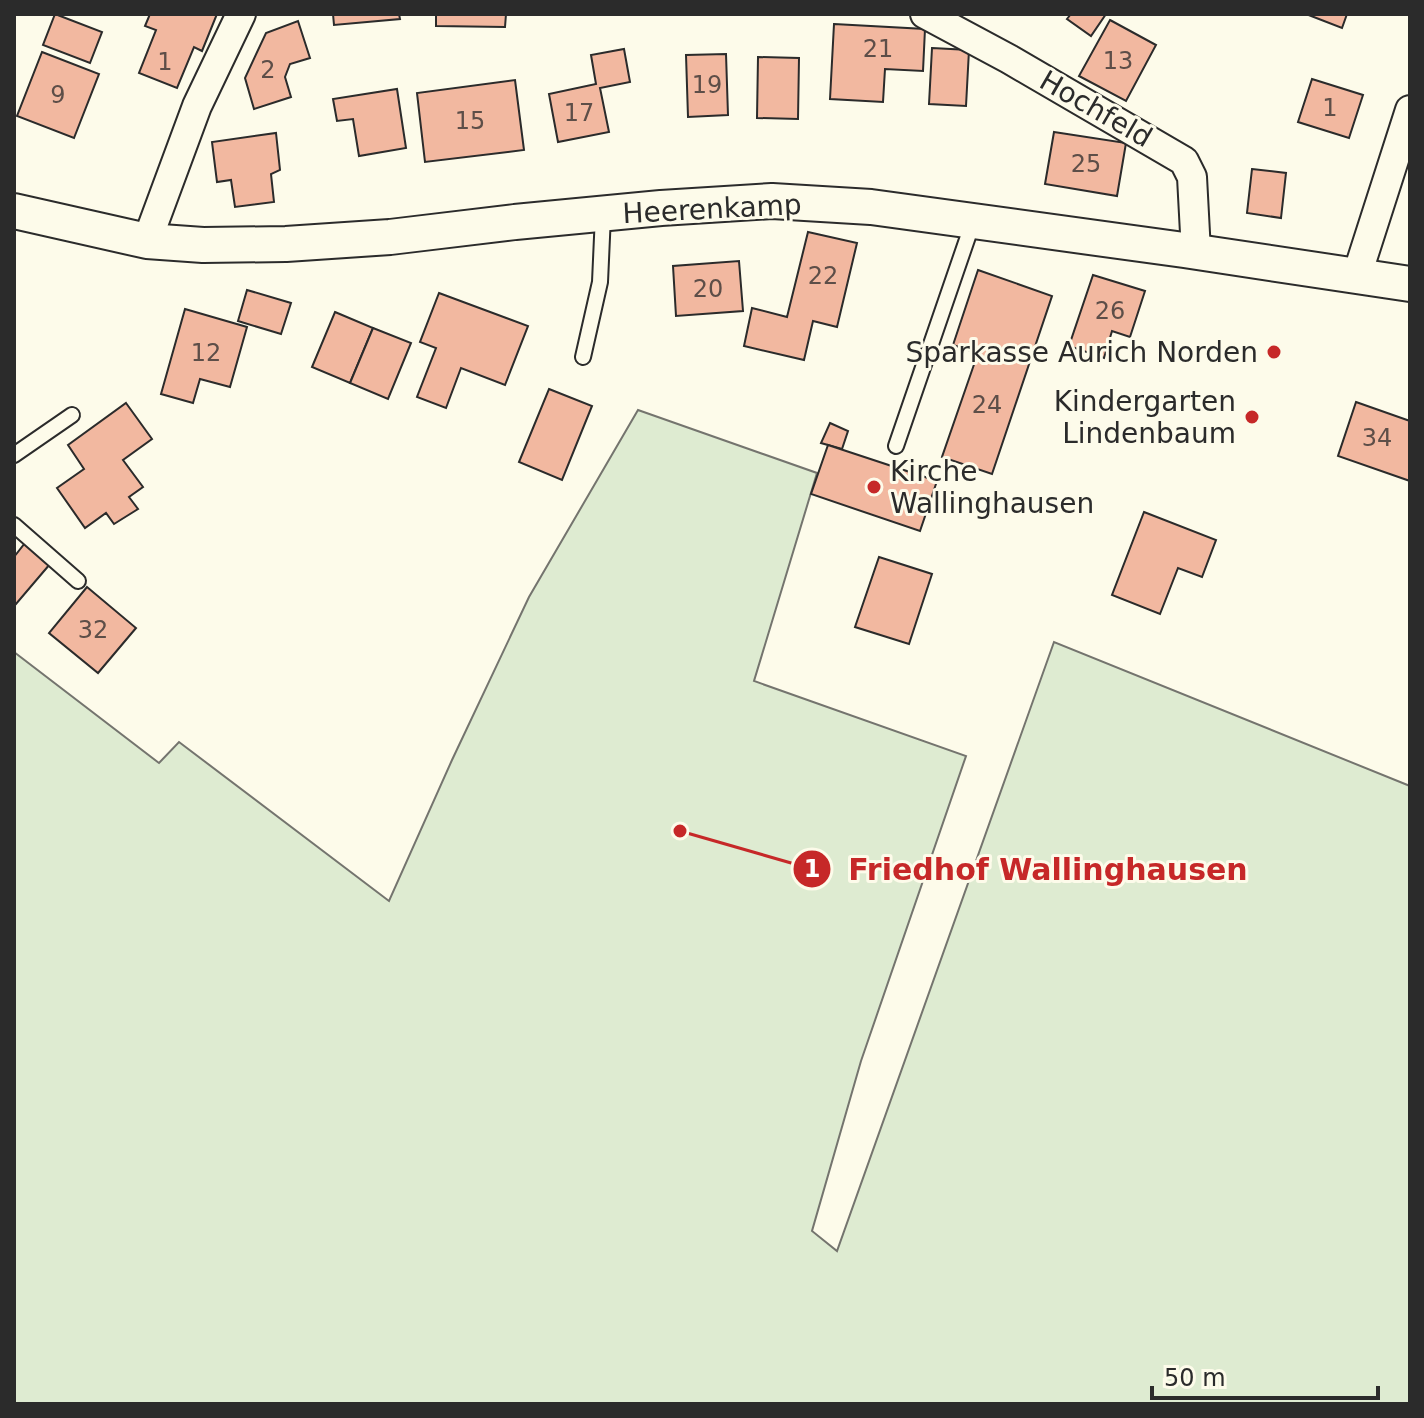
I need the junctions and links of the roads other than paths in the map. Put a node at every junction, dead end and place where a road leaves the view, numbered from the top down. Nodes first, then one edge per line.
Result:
1 (241, 14) edge
2 (925, 14) edge
3 (1410, 110) edge
4 (14, 211) edge
5 (603, 215) junction
6 (973, 221) junction
7 (147, 241) junction
8 (1196, 252) junction
9 (1357, 275) junction
10 (1410, 284) edge
11 (583, 357) dead end
12 (72, 415) dead end
13 (896, 446) dead end
14 (14, 455) edge
15 (14, 525) edge
16 (78, 581) dead end

1 - 7 street
2 - 8 street, Hochfeld
3 - 9 street
4 - 7 street, Heerenkamp
5 - 6 street, Heerenkamp
5 - 7 street, Heerenkamp
5 - 11 lane
6 - 8 street, Heerenkamp
6 - 13 lane
8 - 9 street, Heerenkamp
9 - 10 street, Heerenkamp
12 - 14 lane
15 - 16 lane

